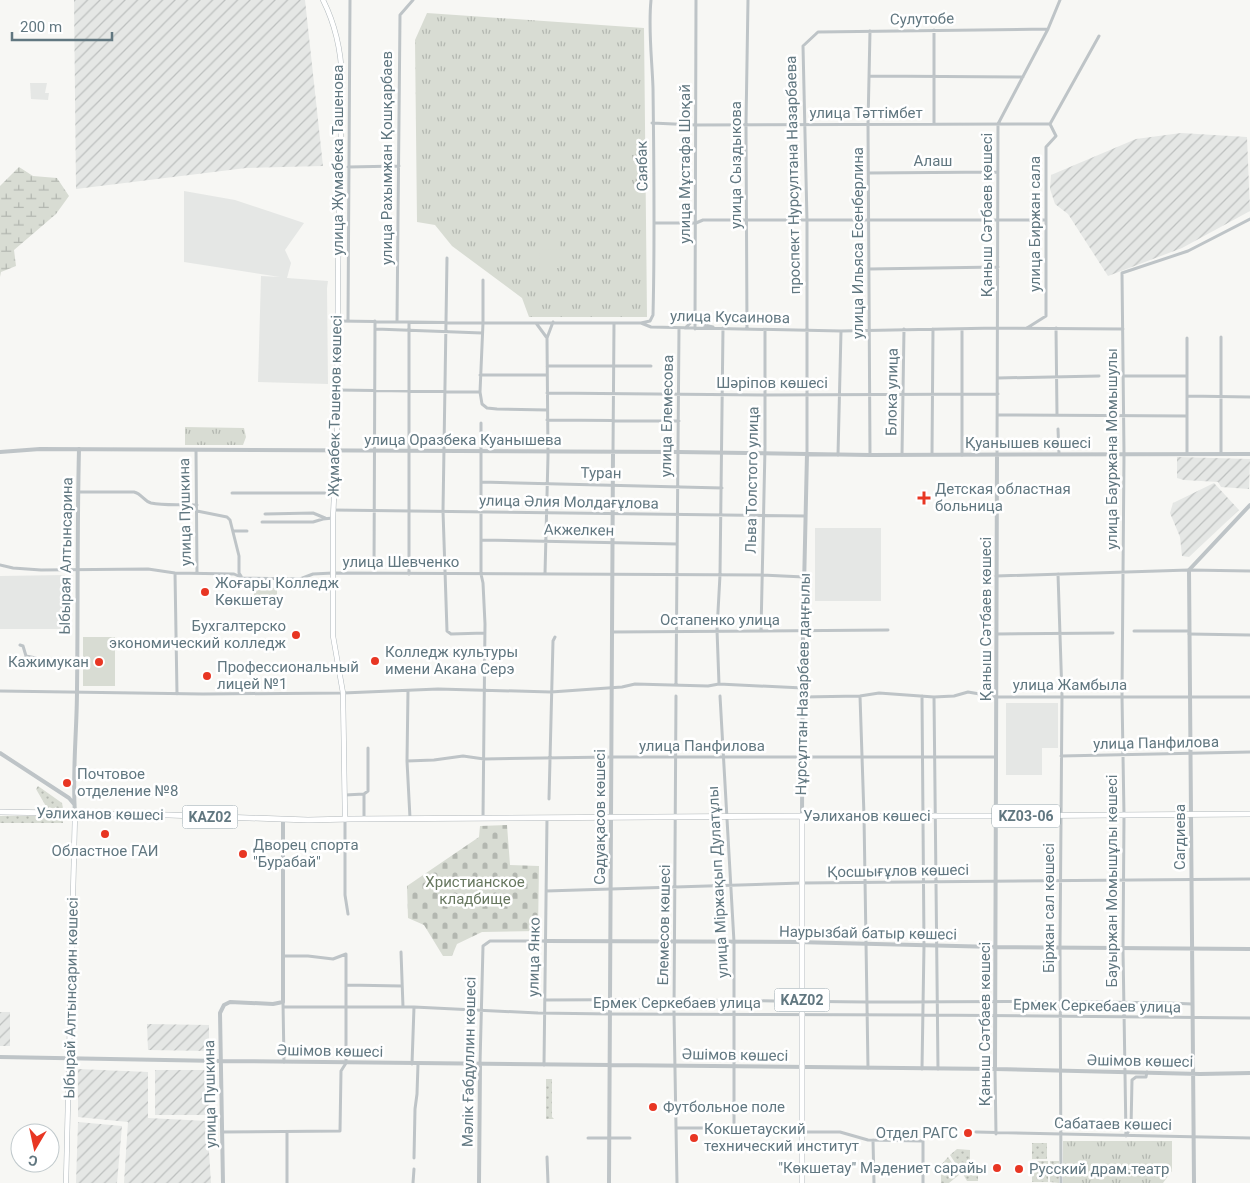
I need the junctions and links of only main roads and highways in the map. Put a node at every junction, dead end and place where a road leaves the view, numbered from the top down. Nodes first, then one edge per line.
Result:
1 (323, 0) edge
2 (0, 812) edge
3 (75, 813) junction
4 (1250, 814) edge
5 (802, 816) junction
6 (345, 819) junction
7 (509, 819) junction
8 (66, 1183) edge
9 (802, 1183) edge

1 - 6 main road, Жұмабек Тәшенов көшесі
2 - 3 main road, Уәлиханов көшесі / KАZ02
3 - 6 main road, Уәлиханов көшесі / KАZ02
3 - 8 main road, Ыбырай Алтынсарин көшесі
4 - 5 main road, Уәлиханов көшесі / KZ03-06
5 - 7 main road, Уәлиханов көшесі / KАZ02
5 - 9 main road, Нұрсұлтан Назарбаев даңғылы / KАZ02
6 - 7 main road, KАZ02
6 - 7 main road, Уәлиханов көшесі / KАZ02

